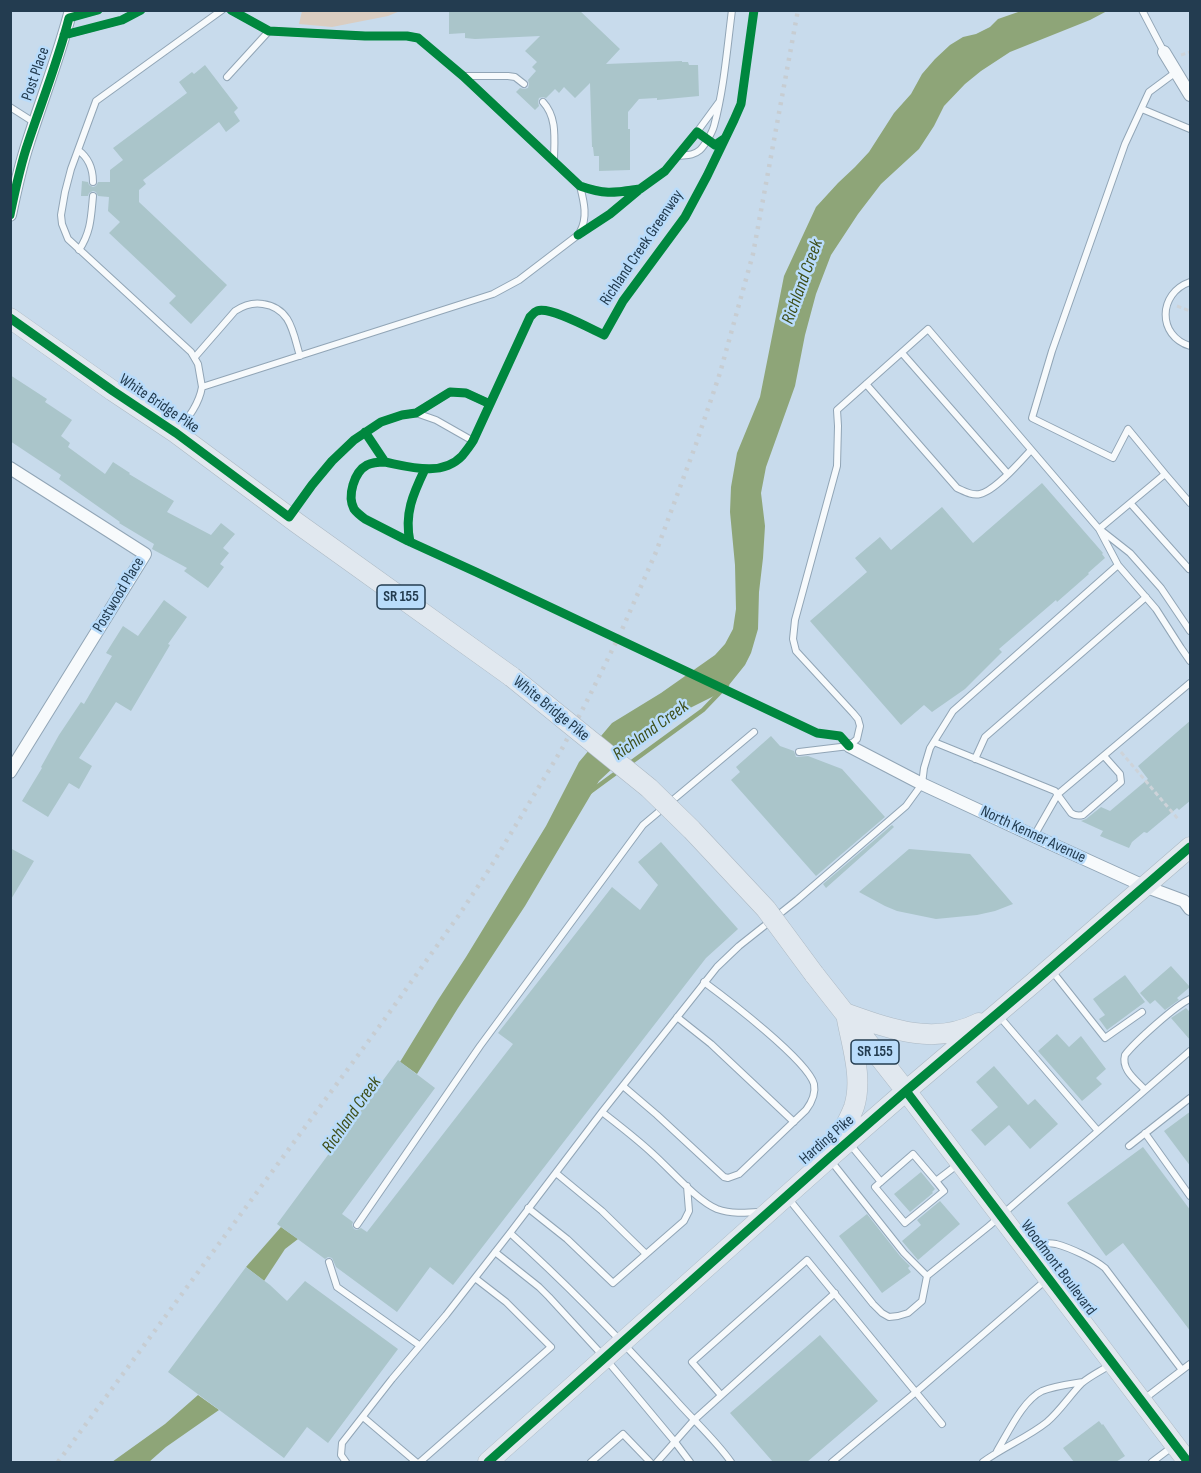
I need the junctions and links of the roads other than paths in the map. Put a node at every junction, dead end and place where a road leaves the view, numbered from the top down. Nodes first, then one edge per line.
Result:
1 (98, 10) edge
2 (141, 10) edge
3 (222, 10) edge
4 (231, 10) edge
5 (732, 10) edge
6 (1143, 10) edge
7 (70, 14) edge
8 (269, 31) junction
9 (64, 35) junction
10 (1164, 52) joint
11 (1176, 72) junction
12 (463, 76) junction
13 (226, 77) dead end
14 (524, 84) dead end
15 (1191, 95) edge
16 (543, 102) dead end
17 (719, 102) junction
18 (10, 107) edge
19 (1142, 109) junction
20 (35, 123) junction
21 (1191, 129) edge
22 (78, 150) junction
23 (678, 156) junction
24 (554, 162) junction
25 (15, 169) edge
26 (93, 182) dead end
27 (580, 186) junction
28 (640, 189) junction
29 (93, 196) dead end
30 (10, 215) edge
31 (578, 235) junction
32 (79, 250) junction
33 (1191, 282) edge
34 (10, 318) edge
35 (1191, 346) edge
36 (902, 353) junction
37 (300, 356) junction
38 (195, 357) junction
39 (866, 384) junction
40 (202, 387) junction
41 (490, 404) dead end
42 (416, 413) junction
43 (176, 433) junction
44 (473, 441) dead end
45 (1031, 450) junction
46 (10, 468) edge
47 (1008, 474) junction
48 (1165, 474) junction
49 (1191, 503) edge
50 (1131, 504) junction
51 (289, 517) junction
52 (1099, 529) junction
53 (1118, 565) junction
54 (1191, 568) edge
55 (1146, 597) junction
56 (1191, 631) edge
57 (1191, 661) edge
58 (1191, 683) edge
59 (754, 732) dead end
60 (934, 742) junction
61 (849, 746) junction
62 (799, 752) dead end
63 (1104, 756) junction
64 (975, 759) junction
65 (10, 772) edge
66 (922, 784) junction
67 (1058, 794) junction
68 (1034, 836) junction
69 (1191, 847) edge
70 (1144, 886) junction
71 (1191, 909) edge
72 (1050, 968) junction
73 (704, 982) junction
74 (1191, 999) edge
75 (1142, 1012) dead end
76 (845, 1013) junction
77 (997, 1014) junction
78 (677, 1017) junction
79 (1191, 1051) edge
80 (623, 1086) junction
81 (1145, 1090) junction
82 (906, 1091) junction
83 (1191, 1098) edge
84 (602, 1112) junction
85 (794, 1122) junction
86 (1098, 1131) junction
87 (1145, 1134) junction
88 (848, 1142) junction
89 (1129, 1146) dead end
90 (829, 1158) junction
91 (960, 1162) junction
92 (556, 1173) junction
93 (936, 1181) junction
94 (880, 1182) junction
95 (687, 1186) junction
96 (786, 1196) junction
97 (1191, 1196) edge
98 (528, 1208) junction
99 (769, 1211) junction
100 (1000, 1216) junction
101 (357, 1225) dead end
102 (510, 1233) junction
103 (1023, 1246) junction
104 (495, 1252) junction
105 (646, 1254) junction
106 (329, 1262) dead end
107 (927, 1276) junction
108 (475, 1278) junction
109 (1048, 1279) junction
110 (835, 1293) junction
111 (623, 1342) junction
112 (419, 1345) junction
113 (605, 1358) junction
114 (1113, 1364) junction
115 (1191, 1364) edge
116 (1182, 1370) junction
117 (1083, 1382) junction
118 (916, 1392) junction
119 (722, 1395) junction
120 (1141, 1401) junction
121 (363, 1417) junction
122 (694, 1420) junction
123 (942, 1424) dead end
124 (675, 1442) junction
125 (1175, 1445) junction
126 (997, 1452) junction
127 (346, 1462) edge
128 (418, 1462) edge
129 (488, 1462) edge
130 (591, 1462) edge
131 (650, 1462) edge
132 (657, 1462) edge
133 (690, 1462) edge
134 (731, 1462) edge
135 (832, 1462) edge
136 (983, 1462) edge
137 (1152, 1462) edge
138 (1188, 1462) edge

1 - 7 lane
2 - 9 lane
3 - 22 lane
4 - 8 lane
5 - 17 lane
6 - 10 lane
7 - 9 street, Post Place
8 - 12 lane
8 - 13 lane
9 - 20 street, Post Place
10 - 11 street
11 - 15 street
11 - 19 lane
12 - 14 lane
12 - 24 lane
16 - 24 lane
17 - 23 lane
17 - 23 lane
18 - 20 lane
19 - 21 lane
19 - 48 lane
20 - 25 street, Post Place
22 - 26 lane
22 - 32 lane
23 - 28 lane
24 - 27 lane
25 - 30 street, Post Place
27 - 28 lane
27 - 31 lane
28 - 31 lane
29 - 32 lane
31 - 37 lane
32 - 38 lane
33 - 35 lane
34 - 43 main road, White Bridge Pike / SR 155
36 - 39 lane
36 - 45 lane
36 - 47 lane
37 - 38 lane
37 - 40 lane
38 - 40 lane
39 - 47 lane
39 - 61 lane
40 - 43 lane
41 - 42 lane
42 - 44 lane
42 - 51 lane
43 - 51 main road, White Bridge Pike / SR 155
45 - 47 lane
45 - 52 lane
46 - 65 street, Postwood Place
48 - 49 lane
48 - 50 lane
50 - 52 lane
50 - 54 lane
51 - 76 main road, White Bridge Pike / SR 155, bridge
52 - 53 lane
52 - 56 lane
53 - 55 lane
53 - 60 lane
55 - 57 lane
55 - 64 lane
58 - 63 lane
59 - 101 lane
60 - 64 lane
60 - 66 lane
61 - 62 lane
61 - 66 street, North Kenner Avenue
63 - 67 lane
63 - 67 lane
64 - 67 lane
66 - 68 street, North Kenner Avenue
66 - 73 lane
67 - 68 lane
68 - 70 street, North Kenner Avenue
69 - 70 main road, Harding Pike
70 - 71 street, North Kenner Avenue
70 - 72 main road, Harding Pike
72 - 75 lane
72 - 77 main road, Harding Pike
73 - 78 lane
73 - 85 lane
74 - 81 lane
76 - 77 main road
76 - 82 main road, White Bridge Pike / SR 155
76 - 90 main road
77 - 82 main road, Harding Pike
77 - 86 lane
78 - 80 lane
78 - 85 lane
79 - 81 lane
80 - 84 lane
80 - 85 lane
81 - 86 lane
82 - 88 main road, Harding Pike
82 - 91 main road, Woodmont Boulevard
83 - 87 lane
84 - 92 lane
84 - 95 lane
86 - 100 lane
87 - 89 lane
87 - 97 lane
88 - 90 main road, Harding Pike
88 - 94 lane
90 - 96 main road, Harding Pike
90 - 107 lane
91 - 93 lane
91 - 100 main road, Woodmont Boulevard
92 - 98 lane
92 - 105 lane
93 - 94 lane
93 - 94 lane
95 - 99 lane
95 - 105 lane
96 - 99 main road, Harding Pike
96 - 107 lane
98 - 102 lane
98 - 105 lane
99 - 111 main road, Harding Pike
100 - 103 main road, Woodmont Boulevard
100 - 107 lane
102 - 104 lane
102 - 111 lane
103 - 109 main road, Woodmont Boulevard
103 - 116 lane
104 - 108 lane
104 - 113 lane
106 - 112 lane
108 - 112 lane
108 - 128 lane
109 - 114 main road, Woodmont Boulevard
109 - 118 lane
110 - 118 lane
110 - 119 lane
110 - 119 lane
111 - 113 main road, Harding Pike
111 - 122 lane
112 - 121 lane
113 - 124 lane
113 - 129 main road, Harding Pike
114 - 117 lane
114 - 120 main road, Woodmont Boulevard
115 - 116 lane
116 - 120 lane
117 - 126 lane
117 - 126 lane
118 - 123 lane
118 - 135 lane
119 - 122 lane
120 - 125 main road, Woodmont Boulevard
121 - 127 lane
121 - 128 lane
122 - 124 lane
122 - 134 lane
124 - 132 lane
124 - 133 lane
125 - 137 lane
125 - 138 main road, Woodmont Boulevard
126 - 136 lane
130 - 131 lane

